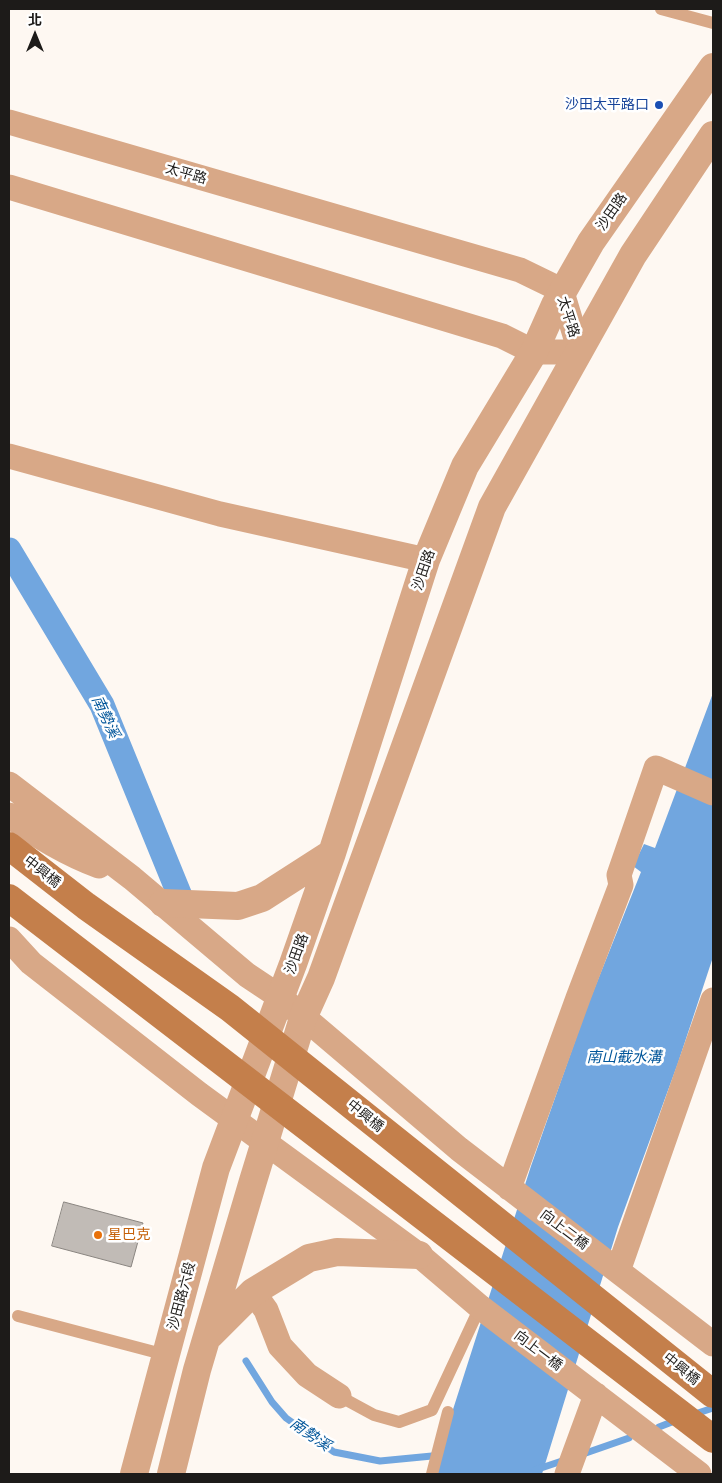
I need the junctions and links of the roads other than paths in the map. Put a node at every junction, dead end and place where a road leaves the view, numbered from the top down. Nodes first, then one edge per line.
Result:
1 (660, 9) edge
2 (713, 23) edge
3 (713, 67) edge
4 (9, 122) edge
5 (713, 135) edge
6 (9, 187) edge
7 (562, 292) junction
8 (534, 352) junction
9 (580, 352) junction
10 (9, 456) edge
11 (426, 560) junction
12 (9, 784) edge
13 (713, 793) edge
14 (9, 816) edge
15 (9, 846) edge
16 (332, 853) junction
17 (132, 878) junction
18 (9, 898) edge
19 (163, 903) junction
20 (9, 938) edge
21 (9, 950) edge
22 (72, 995) junction
23 (280, 998) junction
24 (713, 1000) edge
25 (304, 1018) junction
26 (234, 1119) junction
27 (266, 1142) junction
28 (509, 1188) junction
29 (419, 1255) junction
30 (618, 1271) junction
31 (253, 1292) junction
32 (480, 1307) junction
33 (18, 1316) dead end
34 (207, 1338) junction
35 (713, 1344) edge
36 (166, 1355) junction
37 (713, 1394) edge
38 (339, 1396) joint
39 (595, 1396) junction
40 (448, 1412) dead end
41 (713, 1439) edge
42 (134, 1474) edge
43 (171, 1474) edge
44 (432, 1474) edge
45 (567, 1474) edge
46 (700, 1474) edge

1 - 2 lane
3 - 7 street, 沙田路
4 - 7 street, 太平路
5 - 9 street
6 - 8 street, 太平路
7 - 8 street, 沙田路
7 - 9 street, 太平路
8 - 9 street, 太平路
8 - 11 street, 沙田路
9 - 25 street
10 - 11 street
11 - 16 street, 沙田路
12 - 17 street, 向上二橋
13 - 28 street
14 - 17 street
15 - 37 main road, 中興橋
16 - 19 street
16 - 23 street, 沙田路
17 - 19 street, 向上二橋
18 - 41 main road
19 - 23 street, 向上二橋
20 - 22 street
21 - 22 street
22 - 26 street, 向上一橋
23 - 25 street, 向上二橋
23 - 26 street, 沙田路
24 - 30 street
25 - 27 street
25 - 28 street, 向上二橋
26 - 27 street, 向上一橋
26 - 36 street, 沙田路六段
27 - 29 street, 向上一橋
27 - 34 street
28 - 30 street, 向上二橋
29 - 31 street
29 - 32 street, 向上一橋
30 - 35 street, 向上二橋
31 - 34 street
31 - 38 street
32 - 38 lane
32 - 39 street, 向上一橋
33 - 36 lane
34 - 43 street
36 - 42 street, 沙田路六段
39 - 45 street
39 - 46 street, 向上一橋
40 - 44 lane

